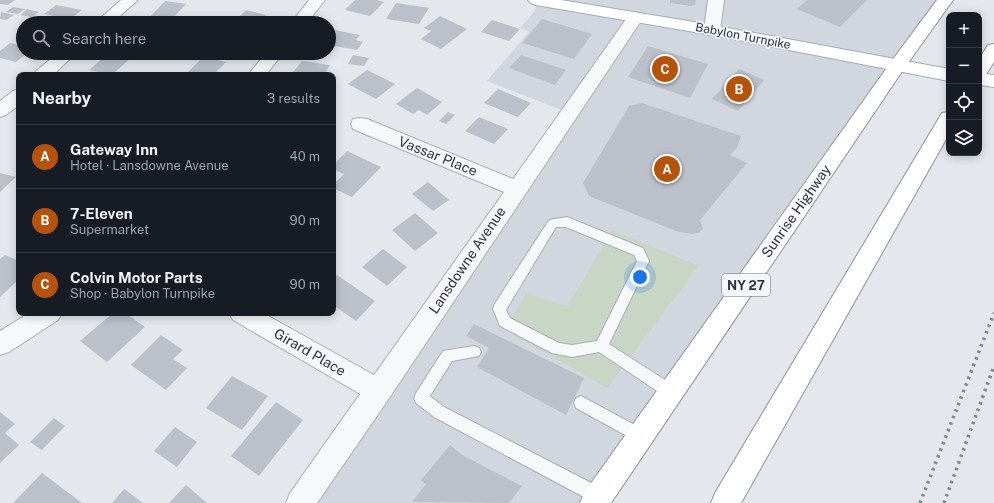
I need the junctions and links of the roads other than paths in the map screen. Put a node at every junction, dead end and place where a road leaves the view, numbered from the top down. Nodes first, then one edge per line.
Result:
1 (130, 0) edge
2 (317, 0) edge
3 (536, 0) edge
4 (716, 0) edge
5 (945, 0) edge
6 (111, 16) edge
7 (304, 16) edge
8 (635, 18) junction
9 (712, 30) junction
10 (994, 49) edge
11 (60, 60) edge
12 (269, 60) edge
13 (897, 66) junction
14 (982, 67) edge
15 (46, 72) edge
16 (259, 72) edge
17 (946, 74) edge
18 (982, 80) edge
19 (994, 82) edge
20 (16, 98) edge
21 (0, 112) edge
22 (948, 120) edge
23 (360, 124) dead end
24 (516, 188) junction
25 (45, 316) edge
26 (246, 316) edge
27 (0, 344) edge
28 (601, 346) junction
29 (474, 352) dead end
30 (379, 391) junction
31 (671, 392) junction
32 (581, 403) dead end
33 (641, 436) junction
34 (597, 499) edge
35 (300, 503) edge
36 (725, 503) edge

1 - 6 street
2 - 7 street
3 - 8 main road, Babylon Turnpike
4 - 9 street
5 - 13 main road, Sunrise Highway / NY 27
8 - 9 main road, Babylon Turnpike
8 - 24 street, Lansdowne Avenue
9 - 13 main road, Babylon Turnpike
10 - 14 main road
11 - 15 street
12 - 16 street
13 - 17 main road, Babylon Turnpike
13 - 31 main road, Sunrise Highway / NY 27
18 - 19 main road
20 - 21 street
22 - 36 main road
23 - 24 street, Vassar Place
24 - 30 street, Lansdowne Avenue
25 - 27 street
26 - 30 street, Girard Place
28 - 28 lane
28 - 31 lane
29 - 34 lane
30 - 35 street, Lansdowne Avenue
31 - 33 main road, Sunrise Highway / NY 27
32 - 33 lane
33 - 34 main road, Sunrise Highway / NY 27

